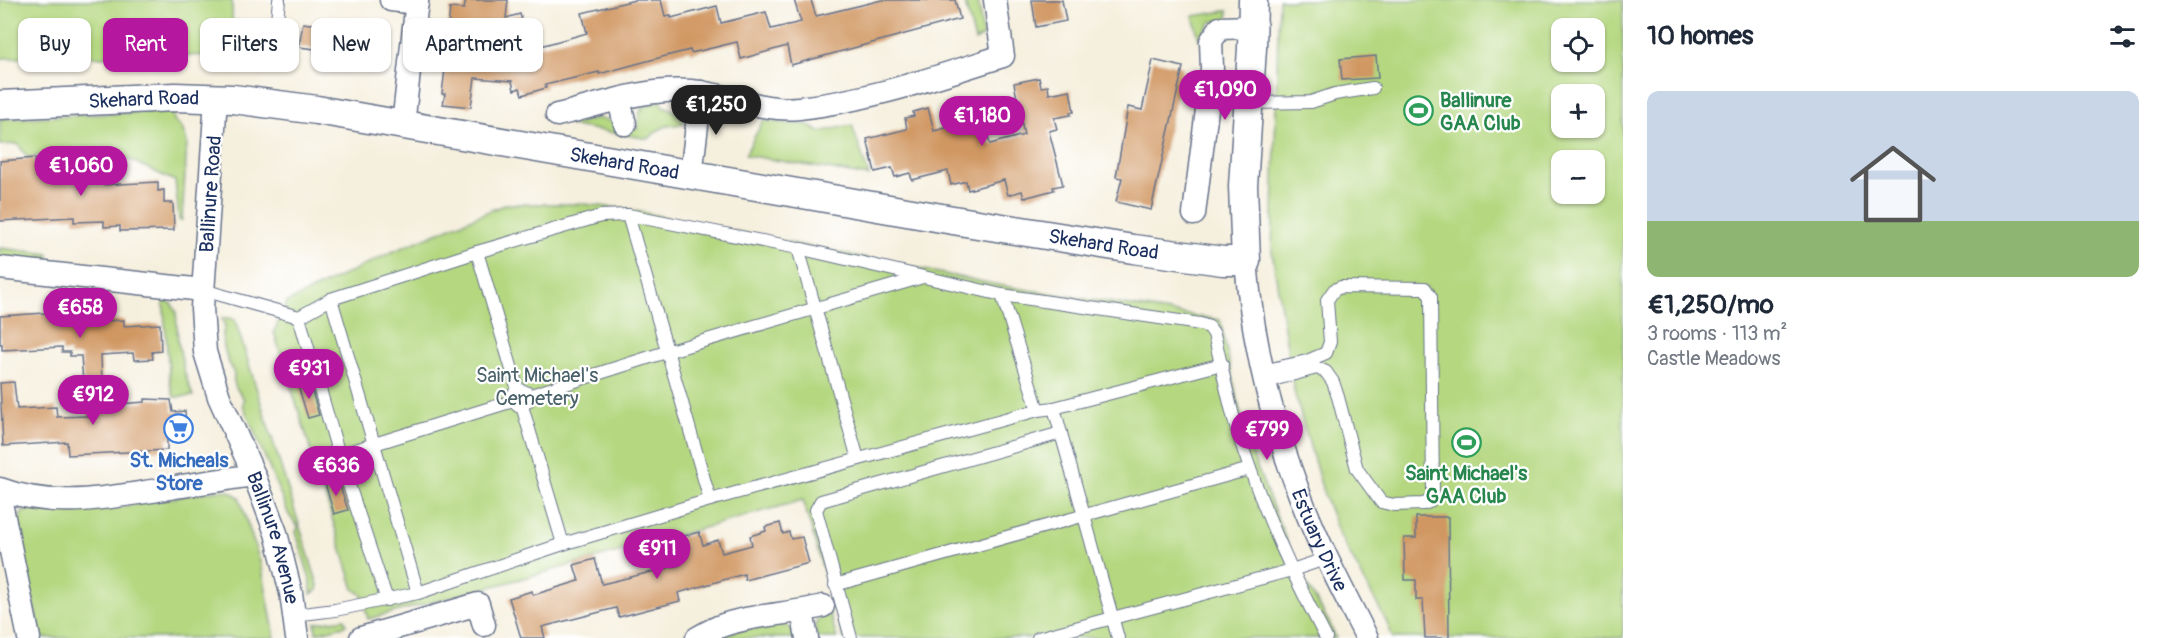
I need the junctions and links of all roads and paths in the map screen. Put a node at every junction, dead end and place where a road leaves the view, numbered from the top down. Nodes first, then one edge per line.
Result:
1 (279, 0) edge
2 (392, 0) edge
3 (995, 0) edge
4 (417, 2) edge
5 (1253, 13) edge
6 (277, 18) edge
7 (1373, 88) dead end
8 (701, 92) junction
9 (216, 98) junction
10 (619, 100) junction
11 (1249, 103) junction
12 (0, 105) edge
13 (557, 115) dead end
14 (625, 124) dead end
15 (403, 125) junction
16 (691, 176) junction
17 (628, 214) junction
18 (1194, 214) dead end
19 (798, 248) junction
20 (477, 252) junction
21 (1246, 261) junction
22 (0, 268) edge
23 (926, 276) junction
24 (203, 290) junction
25 (1002, 295) junction
26 (331, 299) junction
27 (815, 309) junction
28 (299, 317) junction
29 (666, 352) junction
30 (1222, 364) junction
31 (1264, 377) junction
32 (520, 398) junction
33 (1054, 408) junction
34 (1038, 410) junction
35 (1061, 433) junction
36 (374, 445) junction
37 (339, 455) junction
38 (858, 459) junction
39 (1250, 469) junction
40 (254, 475) junction
41 (0, 489) edge
42 (0, 498) edge
43 (710, 500) junction
44 (1083, 516) junction
45 (563, 544) junction
46 (1328, 558) junction
47 (1292, 570) junction
48 (835, 585) junction
49 (418, 593) junction
50 (387, 600) junction
51 (481, 614) dead end
52 (294, 615) junction
53 (1112, 617) junction
54 (29, 638) edge
55 (297, 638) edge
56 (361, 638) edge
57 (697, 638) edge
58 (807, 638) edge
59 (851, 638) edge
60 (1038, 638) edge
61 (1118, 638) edge
62 (1326, 638) edge
63 (1366, 638) edge

1 - 6 lane
2 - 4 street
3 - 8 street
4 - 15 street
5 - 11 street
5 - 18 street
7 - 11 lane
8 - 10 street
8 - 16 street
9 - 12 street, Skehard Road
9 - 15 street, Skehard Road
9 - 24 street, Ballinure Road
10 - 13 street
10 - 14 street
11 - 21 street
15 - 16 street, Skehard Road
16 - 21 street, Skehard Road
17 - 19 lane
17 - 20 lane
17 - 29 lane
19 - 23 lane
19 - 27 lane
20 - 26 lane
20 - 32 lane
21 - 31 street, Estuary Drive
22 - 24 street
23 - 25 lane
23 - 27 lane
24 - 28 lane
24 - 40 street, Ballinure Avenue
25 - 30 lane
25 - 34 lane
26 - 28 lane
26 - 36 lane
27 - 29 lane
27 - 38 lane
28 - 37 lane
29 - 32 lane
29 - 43 lane
30 - 33 lane
30 - 39 lane
31 - 31 lane
31 - 46 street, Estuary Drive
32 - 36 lane
32 - 45 lane
33 - 34 lane
33 - 35 lane
34 - 38 lane
35 - 44 lane
35 - 48 lane
36 - 37 lane
36 - 49 lane
37 - 50 lane
38 - 43 lane
39 - 44 lane
39 - 47 lane
40 - 41 street
40 - 52 street, Ballinure Avenue
42 - 54 street
43 - 45 lane
44 - 48 lane
44 - 53 lane
45 - 49 lane
46 - 47 lane
46 - 63 street, Estuary Drive
47 - 53 lane
47 - 62 lane
48 - 59 lane
49 - 50 lane
50 - 52 lane
51 - 56 street
52 - 55 street, Ballinure Avenue
53 - 60 lane
53 - 61 lane
57 - 58 street

